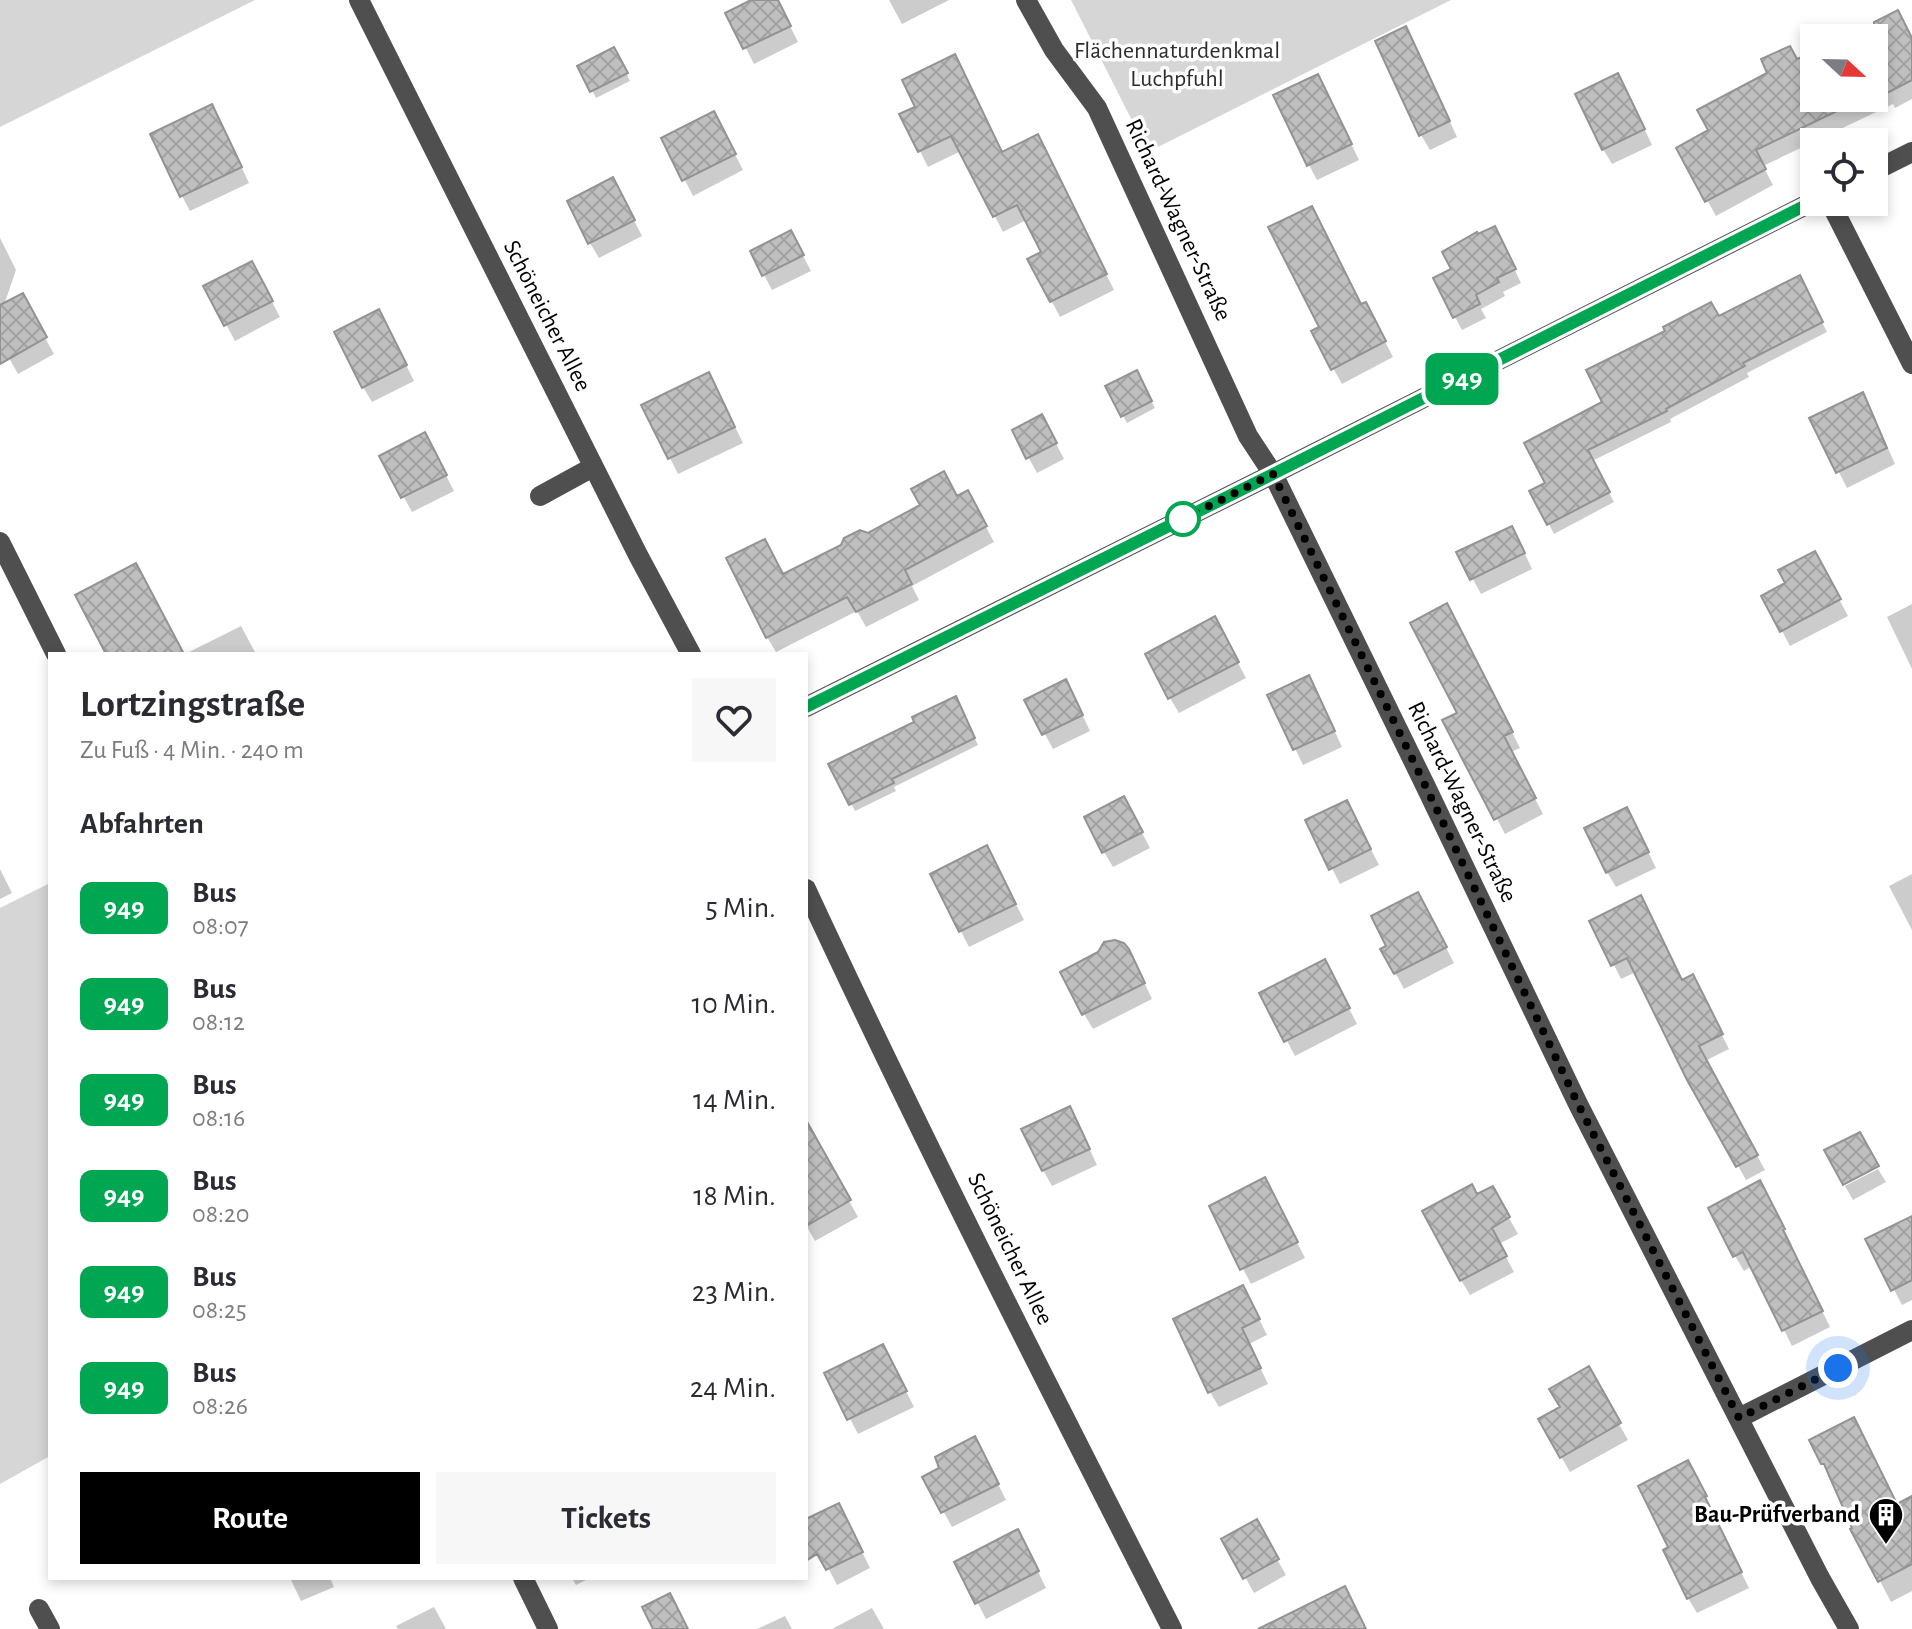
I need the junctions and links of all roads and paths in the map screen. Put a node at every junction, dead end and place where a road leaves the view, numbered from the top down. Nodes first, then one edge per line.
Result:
1 (359, 0) edge
2 (1026, 0) edge
3 (1912, 152) edge
4 (1888, 164) edge
5 (1800, 208) edge
6 (1837, 216) edge
7 (1912, 364) edge
8 (593, 467) junction
9 (1273, 474) junction
10 (540, 496) dead end
11 (0, 542) edge
12 (55, 652) edge
13 (690, 652) edge
14 (808, 706) edge
15 (808, 893) edge
16 (1912, 1330) edge
17 (1739, 1418) junction
18 (524, 1580) edge
19 (39, 1609) dead end
20 (50, 1629) edge
21 (548, 1629) edge
22 (1172, 1629) edge
23 (1849, 1629) edge

1 - 8 street, Schöneicher Allee
2 - 9 street, Richard-Wagner-Straße
3 - 4 street
5 - 9 street
6 - 7 street
8 - 10 street
8 - 13 street, Schöneicher Allee
9 - 14 street
9 - 17 street, Richard-Wagner-Straße
11 - 12 street
15 - 22 street, Schöneicher Allee
16 - 17 street
17 - 23 street, Richard-Wagner-Straße
18 - 21 street
19 - 20 street

